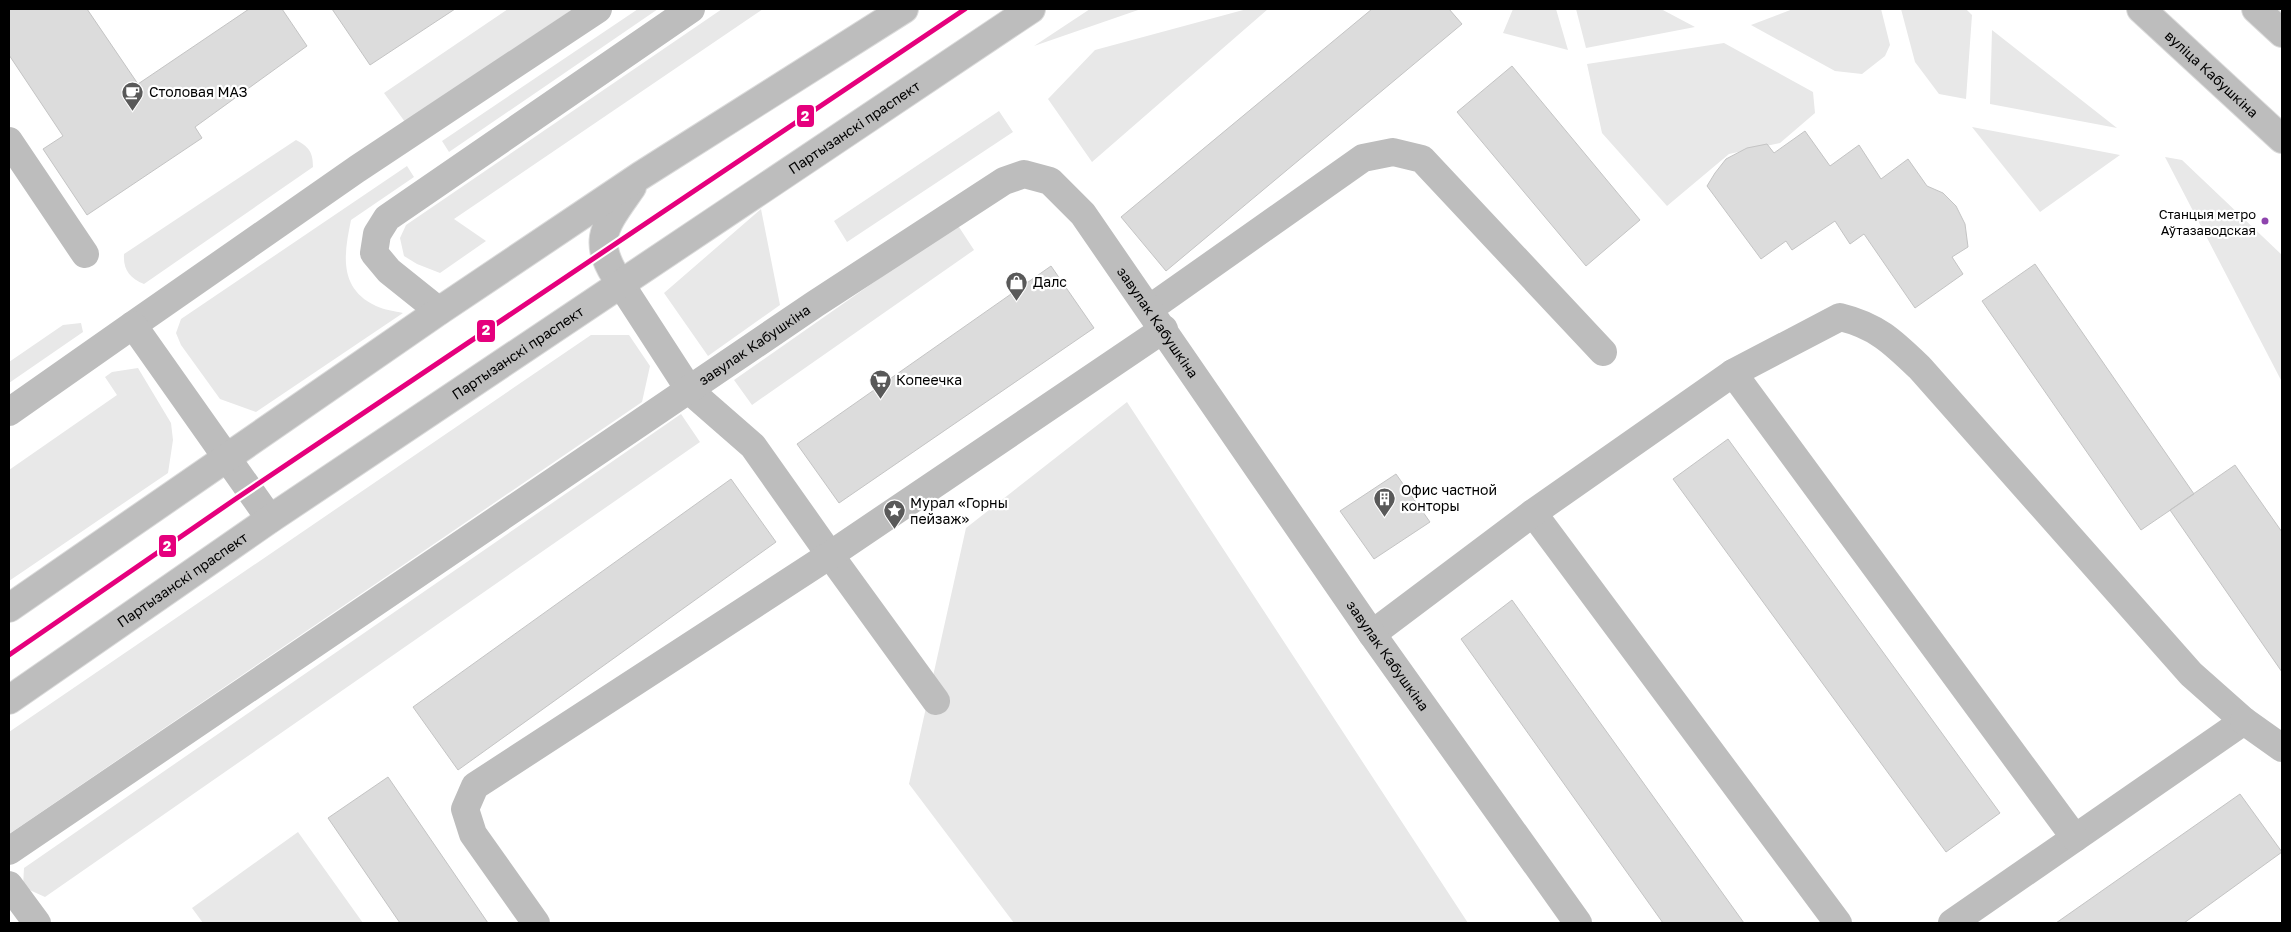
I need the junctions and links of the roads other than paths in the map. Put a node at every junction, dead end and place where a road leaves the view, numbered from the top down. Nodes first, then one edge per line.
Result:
1 (598, 9) edge
2 (691, 9) edge
3 (904, 9) edge
4 (1031, 9) edge
5 (2141, 9) edge
6 (2256, 9) edge
7 (2282, 33) edge
8 (2282, 140) edge
9 (9, 141) edge
10 (640, 176) junction
11 (85, 254) dead end
12 (620, 283) junction
13 (439, 311) junction
14 (1157, 319) junction
15 (134, 325) junction
16 (1603, 352) dead end
17 (1733, 373) junction
18 (690, 391) junction
19 (9, 412) edge
20 (226, 458) junction
21 (1533, 513) junction
22 (270, 519) junction
23 (830, 556) junction
24 (9, 608) edge
25 (1372, 634) junction
26 (9, 700) edge
27 (936, 701) dead end
28 (2244, 721) junction
29 (2282, 748) edge
30 (2075, 838) junction
31 (9, 851) edge
32 (9, 885) edge
33 (36, 923) edge
34 (536, 923) edge
35 (1578, 923) edge
36 (1838, 923) edge
37 (1952, 923) edge

1 - 15 main road
2 - 13 main road
3 - 10 main road
4 - 12 main road, Партызанскі праспект
5 - 8 main road, вуліца Кабушкіна
6 - 7 main road
9 - 11 main road
10 - 12 main road, завулак Кабушкіна
10 - 13 main road
12 - 18 main road, завулак Кабушкіна
12 - 22 main road, Партызанскі праспект
13 - 20 main road
14 - 16 main road
14 - 18 main road, завулак Кабушкіна
14 - 23 main road
14 - 25 main road, завулак Кабушкіна
15 - 19 main road
15 - 20 main road
17 - 21 main road
17 - 28 main road
17 - 30 main road
18 - 23 main road
18 - 31 main road
20 - 22 main road
20 - 24 main road
21 - 25 main road
21 - 36 main road
22 - 26 main road, Партызанскі праспект
23 - 27 main road
23 - 34 main road
25 - 35 main road, завулак Кабушкіна
28 - 29 main road
28 - 30 main road
30 - 37 main road
32 - 33 main road

